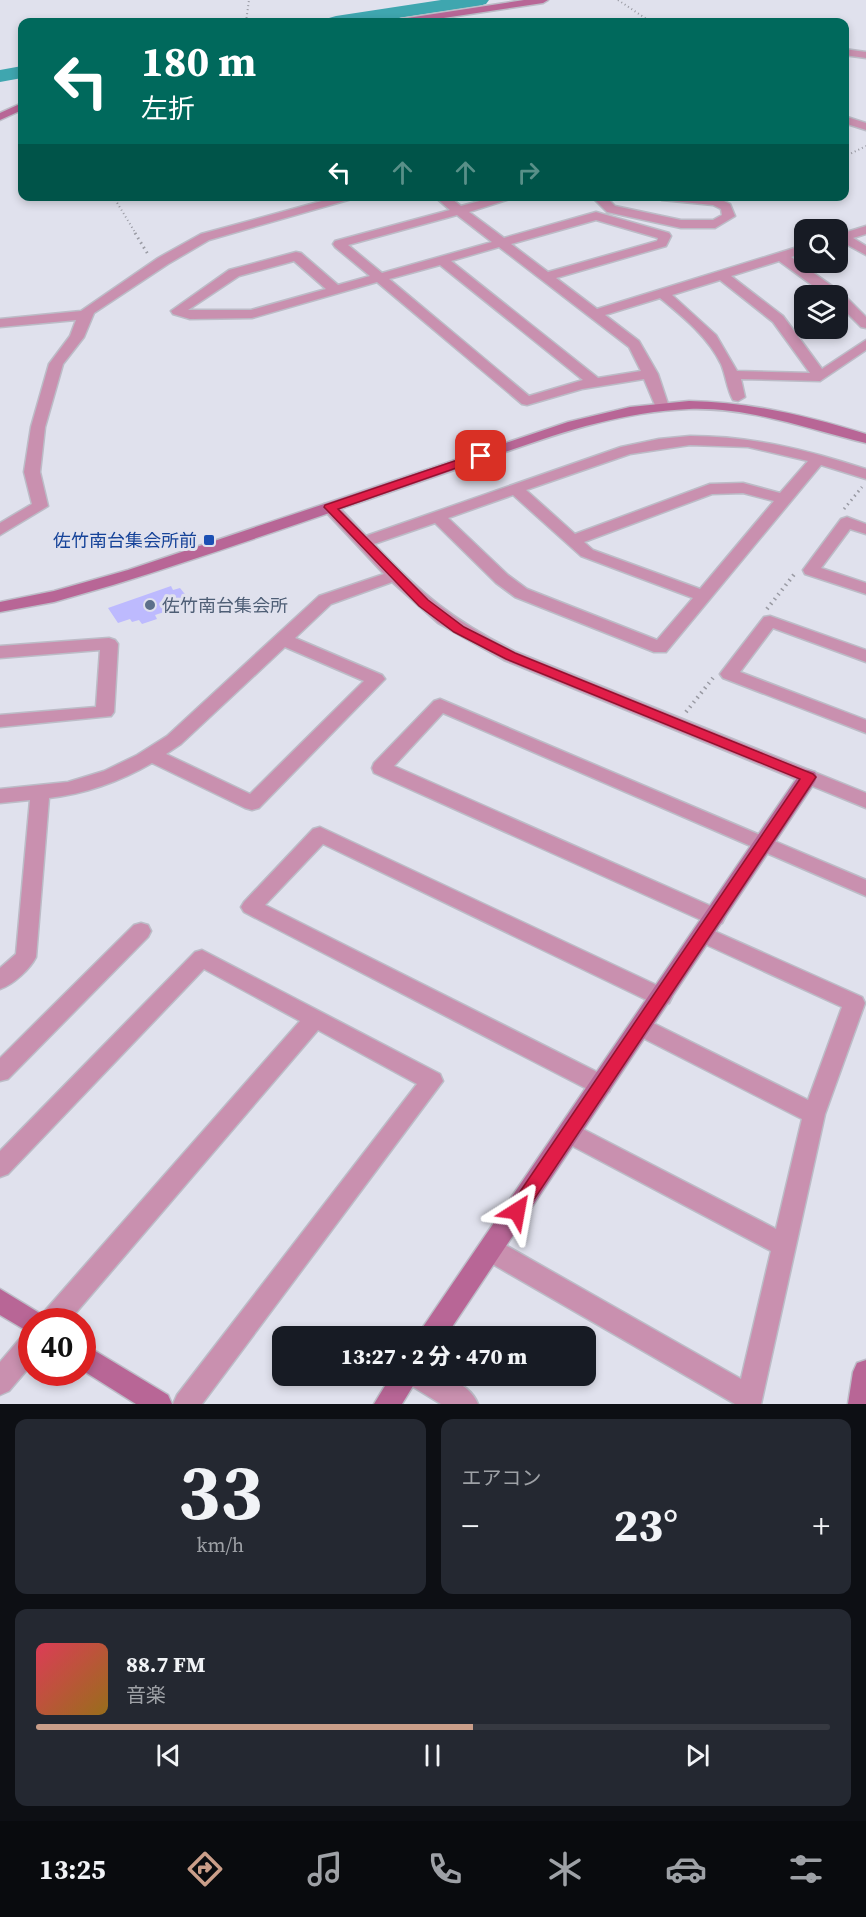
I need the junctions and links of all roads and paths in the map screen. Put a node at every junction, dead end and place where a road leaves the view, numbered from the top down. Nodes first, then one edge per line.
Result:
1 (249, 0) edge
2 (543, 0) edge
3 (618, 0) edge
4 (247, 18) edge
5 (427, 18) edge
6 (645, 18) edge
7 (849, 53) edge
8 (866, 55) edge
9 (18, 108) edge
10 (0, 117) edge
11 (849, 121) edge
12 (866, 127) edge
13 (866, 146) edge
14 (849, 154) edge
15 (116, 201) edge
16 (338, 201) edge
17 (447, 201) edge
18 (495, 201) edge
19 (602, 201) edge
20 (707, 201) edge
21 (460, 211) junction
22 (866, 230) edge
23 (848, 236) edge
24 (848, 242) edge
25 (502, 243) junction
26 (866, 251) edge
27 (794, 252) edge
28 (780, 256) junction
29 (151, 259) dead end
30 (442, 260) junction
31 (722, 275) junction
32 (547, 277) junction
33 (380, 278) junction
34 (821, 285) edge
35 (335, 290) junction
36 (662, 293) junction
37 (848, 307) edge
38 (596, 314) junction
39 (85, 315) junction
40 (0, 323) edge
41 (866, 324) edge
42 (866, 344) edge
43 (651, 374) junction
44 (734, 375) junction
45 (820, 377) junction
46 (595, 382) junction
47 (738, 397) dead end
48 (662, 407) junction
49 (866, 438) edge
50 (818, 458) junction
51 (864, 472) edge
52 (515, 489) junction
53 (784, 499) junction
54 (330, 507) junction
55 (438, 516) junction
56 (837, 518) dead end
57 (866, 528) edge
58 (0, 530) edge
59 (572, 541) junction
60 (364, 542) junction
61 (801, 564) dead end
62 (396, 575) junction
63 (866, 589) edge
64 (703, 596) junction
65 (0, 607) edge
66 (765, 610) dead end
67 (283, 639) junction
68 (0, 652) edge
69 (866, 656) edge
70 (715, 675) dead end
71 (686, 712) dead end
72 (0, 721) edge
73 (866, 727) edge
74 (151, 755) junction
75 (808, 777) junction
76 (40, 793) junction
77 (0, 796) edge
78 (866, 801) edge
79 (764, 844) junction
80 (866, 888) edge
81 (709, 926) junction
82 (141, 931) dead end
83 (0, 981) edge
84 (661, 997) junction
85 (315, 1018) junction
86 (640, 1027) junction
87 (0, 1072) edge
88 (601, 1085) junction
89 (814, 1114) junction
90 (569, 1132) junction
91 (0, 1167) edge
92 (783, 1245) junction
93 (491, 1250) junction
94 (0, 1301) edge
95 (63, 1308) edge
96 (18, 1313) edge
97 (439, 1326) edge
98 (18, 1361) edge
99 (96, 1364) edge
100 (866, 1372) edge
101 (0, 1382) edge
102 (399, 1386) edge
103 (435, 1386) edge
104 (749, 1401) edge
105 (159, 1404) edge
106 (186, 1404) edge
107 (387, 1404) edge
108 (465, 1404) edge
109 (861, 1404) edge

1 - 4 path
2 - 5 street
3 - 6 path
7 - 8 street
9 - 10 street
11 - 12 street
13 - 14 path
15 - 29 path
16 - 39 street
17 - 21 street
18 - 21 street
19 - 20 street
21 - 25 street
21 - 33 street
22 - 23 street
24 - 26 street
25 - 30 street
25 - 32 street
25 - 32 street
27 - 28 street
28 - 31 street
28 - 34 street
30 - 33 street
30 - 46 street
31 - 36 street
31 - 45 street
32 - 38 street
33 - 35 street
33 - 46 street
35 - 35 street
36 - 38 street
36 - 44 street
37 - 41 street
38 - 43 street
39 - 40 street
39 - 58 street
42 - 45 street
43 - 46 street
43 - 48 street
44 - 45 street
44 - 47 street
48 - 49 street
48 - 54 street
50 - 51 street
50 - 52 street
50 - 53 street
51 - 56 path
52 - 55 street
52 - 59 street
53 - 59 street
53 - 64 street
54 - 60 street
54 - 65 street
55 - 60 street
55 - 64 street
57 - 63 street
59 - 64 street
60 - 62 street
61 - 66 path
62 - 67 street
62 - 75 street
67 - 74 street
67 - 74 street
68 - 72 street
69 - 73 street
70 - 71 path
74 - 76 street
75 - 78 street
75 - 79 street
76 - 77 street
76 - 83 street
79 - 80 street
79 - 81 street
79 - 81 street
81 - 84 street
81 - 89 street
82 - 87 street
84 - 86 street
84 - 88 street
85 - 91 street
85 - 95 street
85 - 106 street
86 - 88 street
86 - 89 street
88 - 90 street
89 - 92 street
90 - 92 street
90 - 93 street
92 - 104 street
93 - 97 street
93 - 104 street
94 - 96 street
98 - 101 street
99 - 105 street
100 - 109 street
102 - 107 street
103 - 108 street

